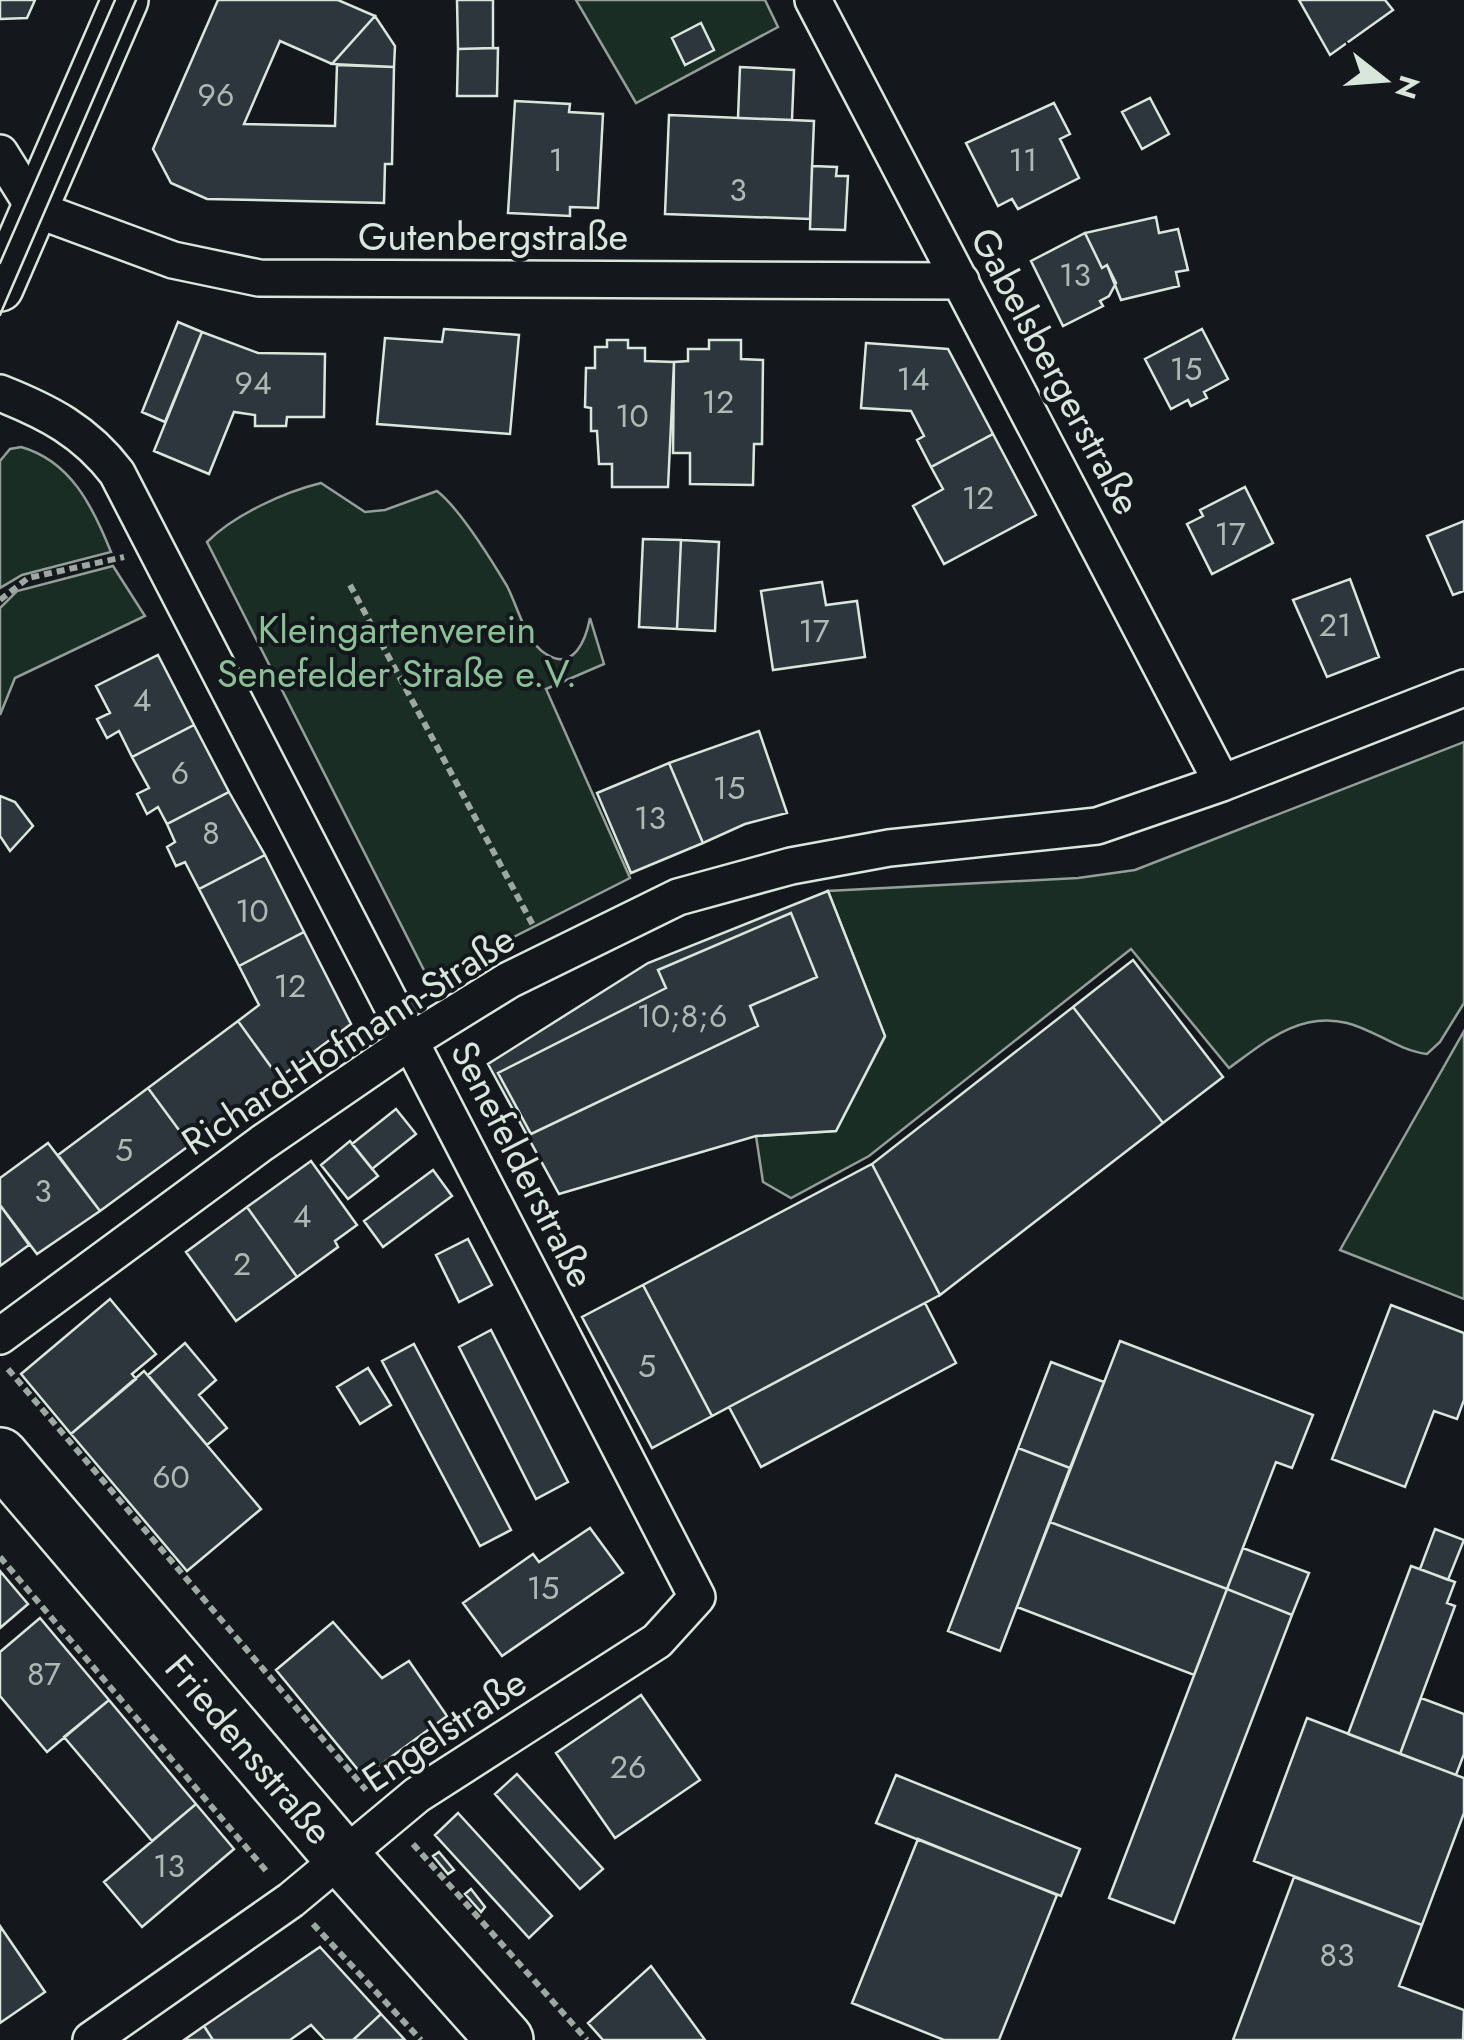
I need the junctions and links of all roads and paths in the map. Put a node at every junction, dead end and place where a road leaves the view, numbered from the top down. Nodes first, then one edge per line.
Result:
1 (125, 0) edge
2 (813, 0) edge
3 (0, 153) edge
4 (35, 209) junction
5 (962, 282) junction
6 (0, 288) edge
7 (0, 393) edge
8 (152, 542) junction
9 (350, 585) dead end
10 (0, 600) edge
11 (1464, 688) edge
12 (1222, 783) junction
13 (551, 958) junction
14 (412, 1040) junction
15 (0, 1336) edge
16 (0, 1360) edge
17 (0, 1456) edge
18 (0, 1557) edge
19 (697, 1597) joint
20 (389, 1817) junction
21 (340, 1855) junction
22 (292, 1900) junction
23 (91, 2040) edge
24 (421, 2040) edge
25 (505, 2040) edge
26 (587, 2040) edge

1 - 4 street
2 - 5 street, Gabelsbergerstraße
3 - 4 street
4 - 5 street, Gutenbergstraße
4 - 6 street
5 - 12 street, Gabelsbergerstraße
7 - 8 street, Senefelderstraße
8 - 10 path
8 - 14 street, Senefelderstraße
9 - 13 path
11 - 12 street, Richard-Hofmann-Straße
12 - 13 street, Richard-Hofmann-Straße
13 - 14 street, Richard-Hofmann-Straße
14 - 15 street, Richard-Hofmann-Straße
14 - 19 street, Senefelderstraße
16 - 20 path
17 - 21 main road, Friedensstraße
18 - 22 path
19 - 20 street, Engelstraße
20 - 21 street, Engelstraße
20 - 26 path
21 - 22 street, Engelstraße
21 - 25 main road, Friedensstraße
22 - 23 street, Engelstraße
22 - 24 path

